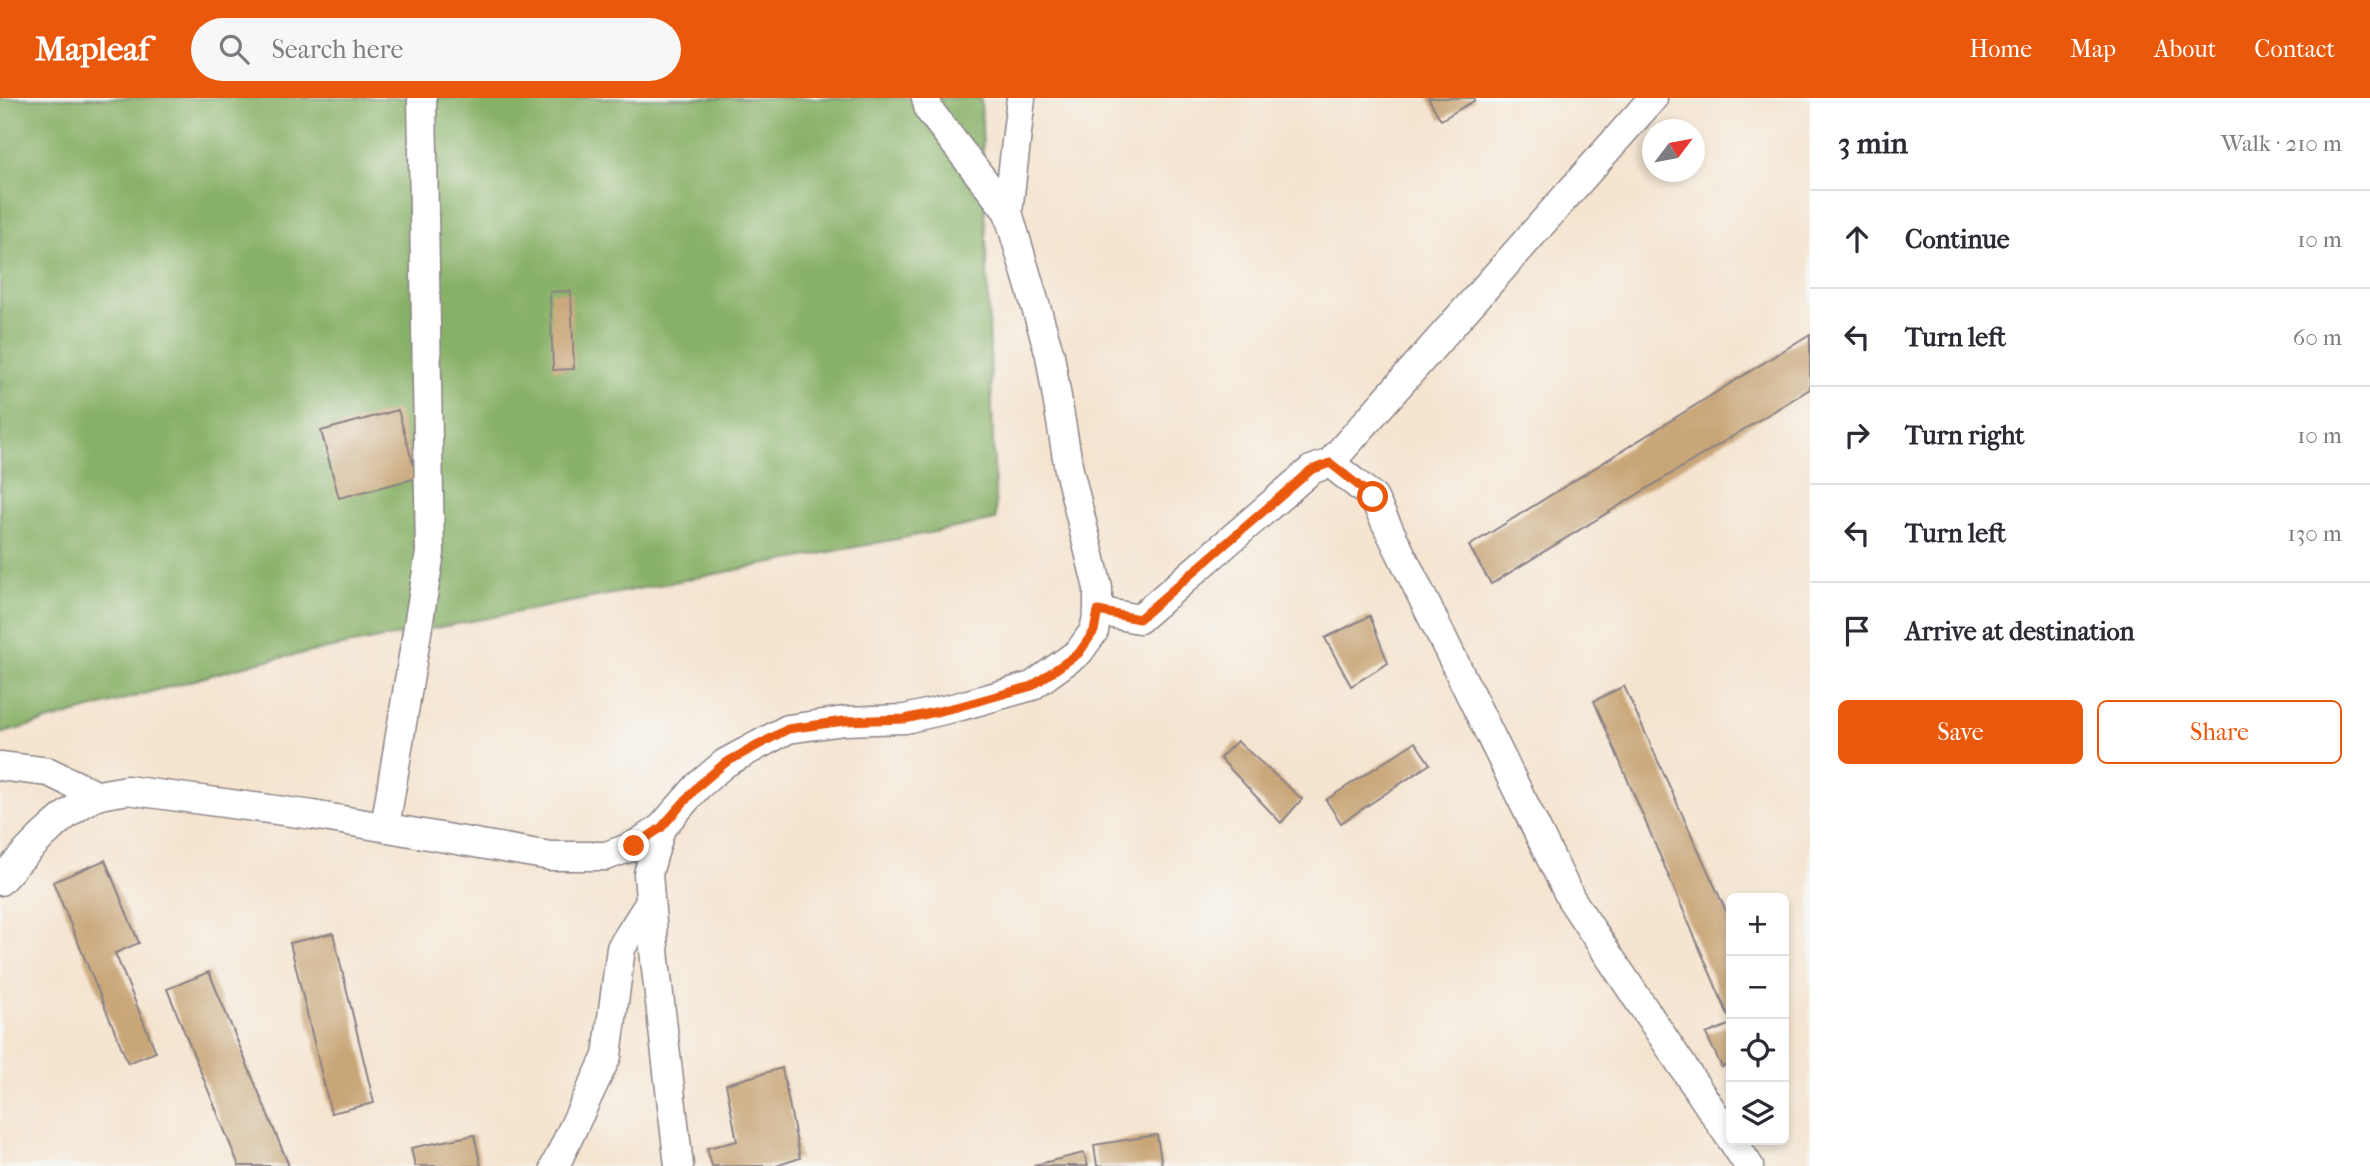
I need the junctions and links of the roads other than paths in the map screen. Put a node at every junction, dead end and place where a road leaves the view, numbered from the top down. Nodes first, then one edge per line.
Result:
1 (422, 98) edge
2 (926, 98) edge
3 (1021, 98) edge
4 (1653, 98) edge
5 (1008, 212) junction
6 (1330, 463) junction
7 (1098, 611) junction
8 (0, 766) edge
9 (98, 796) junction
10 (385, 827) junction
11 (661, 828) junction
12 (0, 881) edge
13 (650, 902) junction
14 (1726, 1132) edge
15 (1734, 1145) edge
16 (555, 1166) edge
17 (679, 1166) edge
18 (1749, 1166) edge

1 - 10 street
2 - 5 street
3 - 5 street
4 - 6 street
5 - 7 street
6 - 7 street
6 - 14 street
7 - 11 street
8 - 9 street
9 - 10 street
9 - 12 street
10 - 11 street
11 - 13 street
13 - 16 street
13 - 17 street
15 - 18 street

